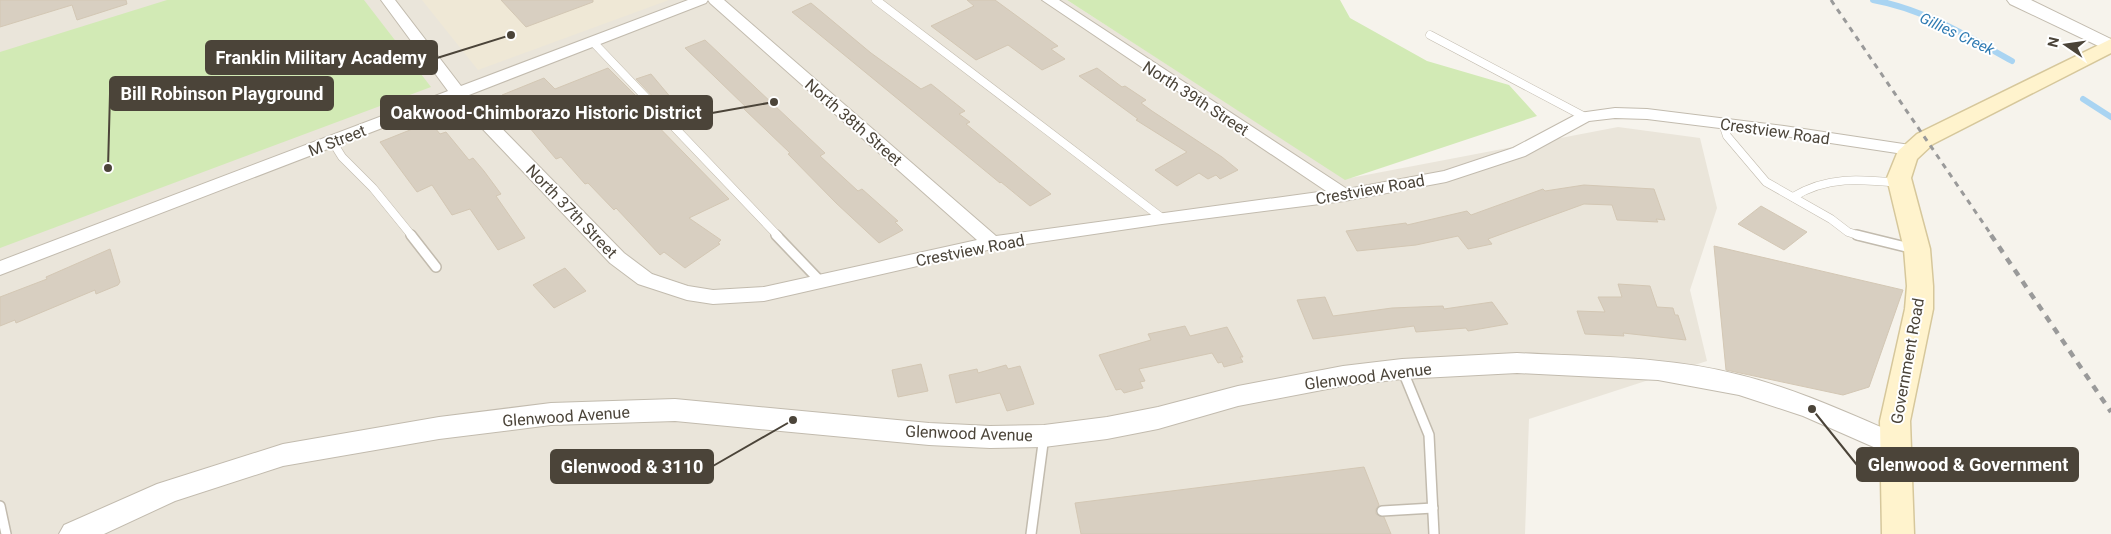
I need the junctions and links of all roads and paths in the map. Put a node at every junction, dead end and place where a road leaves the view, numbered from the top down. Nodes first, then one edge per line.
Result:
1 (388, 0) edge
2 (701, 0) edge
3 (716, 0) edge
4 (876, 0) edge
5 (1049, 0) edge
6 (2016, 0) edge
7 (1430, 35) dead end
8 (592, 42) junction
9 (2111, 46) edge
10 (458, 93) junction
11 (1585, 118) junction
12 (1723, 124) junction
13 (332, 142) junction
14 (1910, 150) junction
15 (1899, 183) junction
16 (1344, 195) junction
17 (1793, 197) junction
18 (1162, 218) junction
19 (992, 243) junction
20 (1917, 249) junction
21 (436, 267) dead end
22 (0, 268) edge
23 (821, 282) junction
24 (1402, 369) junction
25 (1044, 436) junction
26 (1894, 445) junction
27 (0, 506) edge
28 (1433, 508) junction
29 (1382, 511) dead end
30 (6, 534) edge
31 (74, 534) edge
32 (1031, 534) edge
33 (1434, 534) edge
34 (1898, 534) edge

1 - 10 street, North 37th Street
2 - 8 street, M Street
3 - 19 street, North 38th Street
4 - 18 lane
5 - 16 street, North 39th Street
6 - 9 street
7 - 11 lane
8 - 10 street, M Street
8 - 23 lane
9 - 14 main road
10 - 13 street, M Street
10 - 23 street, North 37th Street
11 - 12 street, Crestview Road
11 - 16 street, Crestview Road
12 - 14 street, Crestview Road
12 - 17 lane
13 - 21 lane
13 - 22 street, M Street
14 - 15 main road, Government Road
15 - 17 lane
15 - 20 main road, Government Road
16 - 18 street, Crestview Road
17 - 20 lane
18 - 19 street, Crestview Road
19 - 23 street, Crestview Road
20 - 26 main road, Government Road
24 - 25 street, Glenwood Avenue
24 - 26 street, Glenwood Avenue
24 - 28 lane
25 - 31 street, Glenwood Avenue
25 - 32 lane
26 - 34 main road, Government Road
27 - 30 lane
28 - 29 lane
28 - 33 lane

